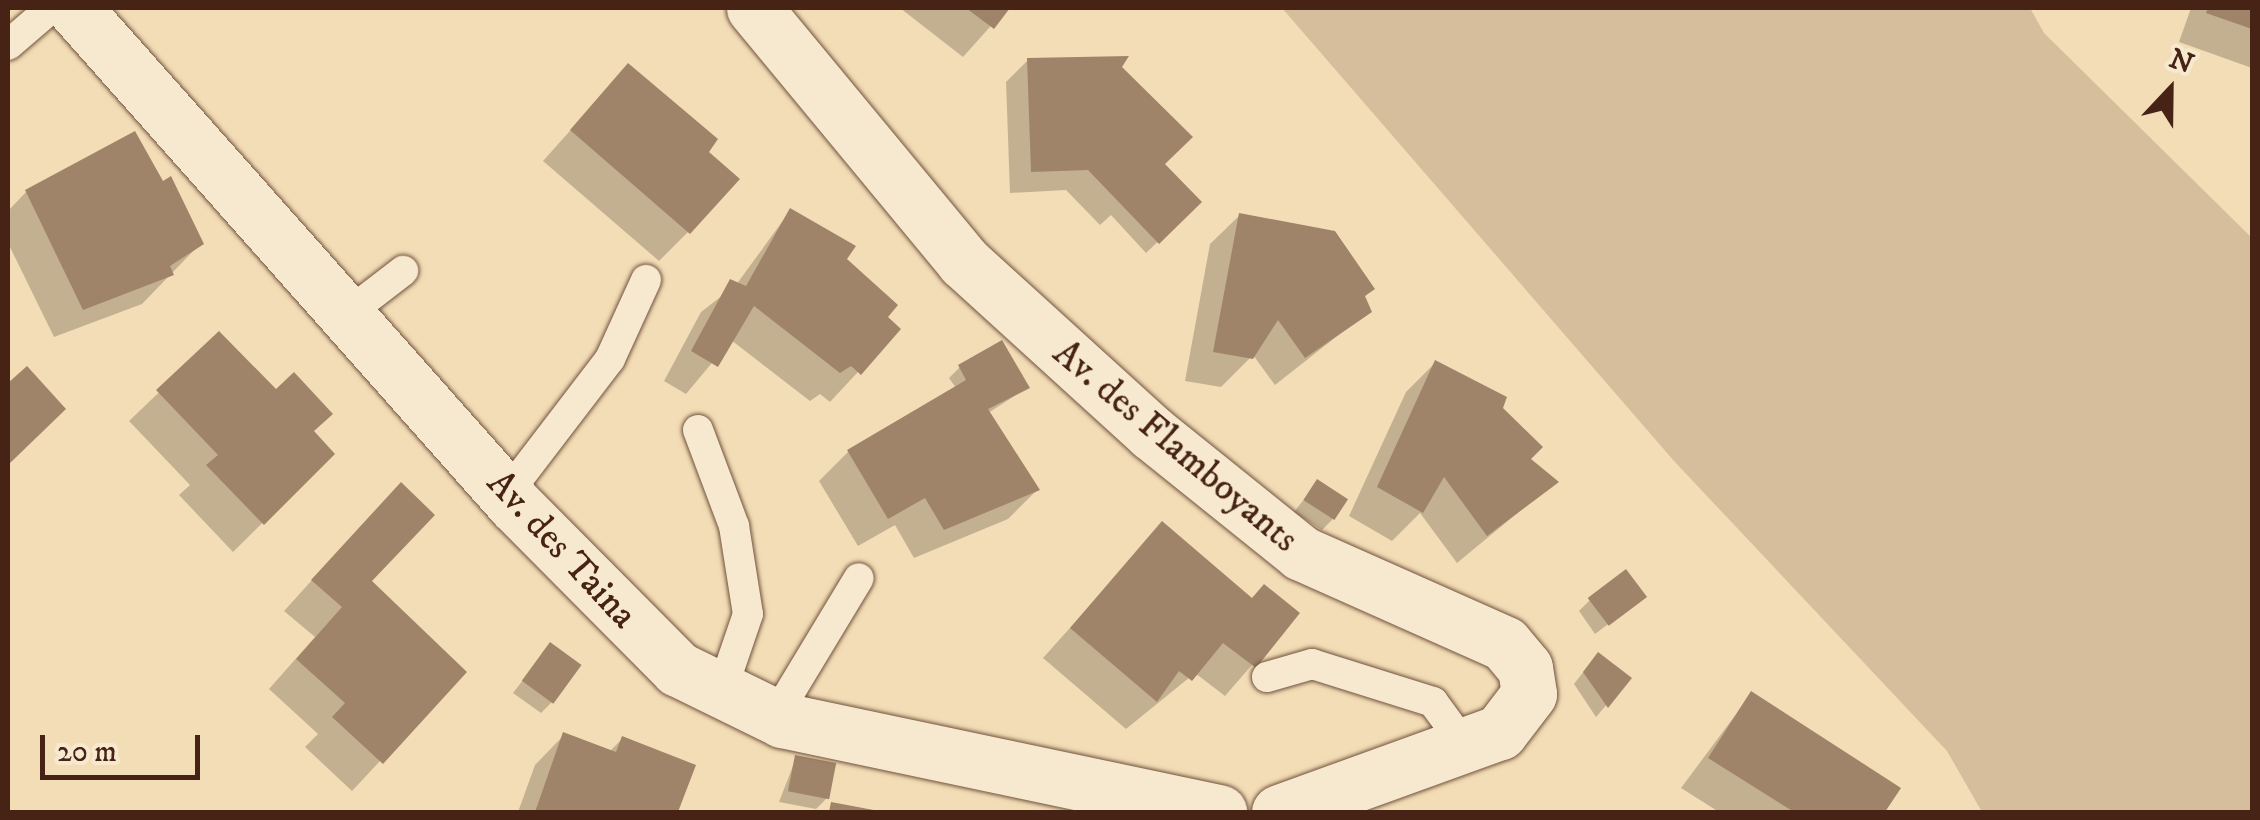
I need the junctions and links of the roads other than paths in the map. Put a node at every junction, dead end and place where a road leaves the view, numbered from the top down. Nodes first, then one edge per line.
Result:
1 (51, 8) edge
2 (74, 8) edge
3 (754, 8) edge
4 (8, 44) edge
5 (403, 271) dead end
6 (646, 280) dead end
7 (351, 312) junction
8 (698, 430) dead end
9 (506, 495) junction
10 (859, 578) dead end
11 (1267, 677) dead end
12 (721, 693) junction
13 (775, 718) junction
14 (1466, 747) junction
15 (1219, 812) edge
16 (1279, 812) edge

1 - 4 lane
2 - 7 street, Av. des Taina
3 - 14 street, Av. des Flamboyants
5 - 7 lane
6 - 9 lane
7 - 9 street, Av. des Taina
8 - 12 lane
9 - 12 street, Av. des Taina
10 - 13 lane
11 - 14 lane
12 - 13 street, Av. des Taina
13 - 15 street, Av. des Taina
14 - 16 street, Av. des Flamboyants

